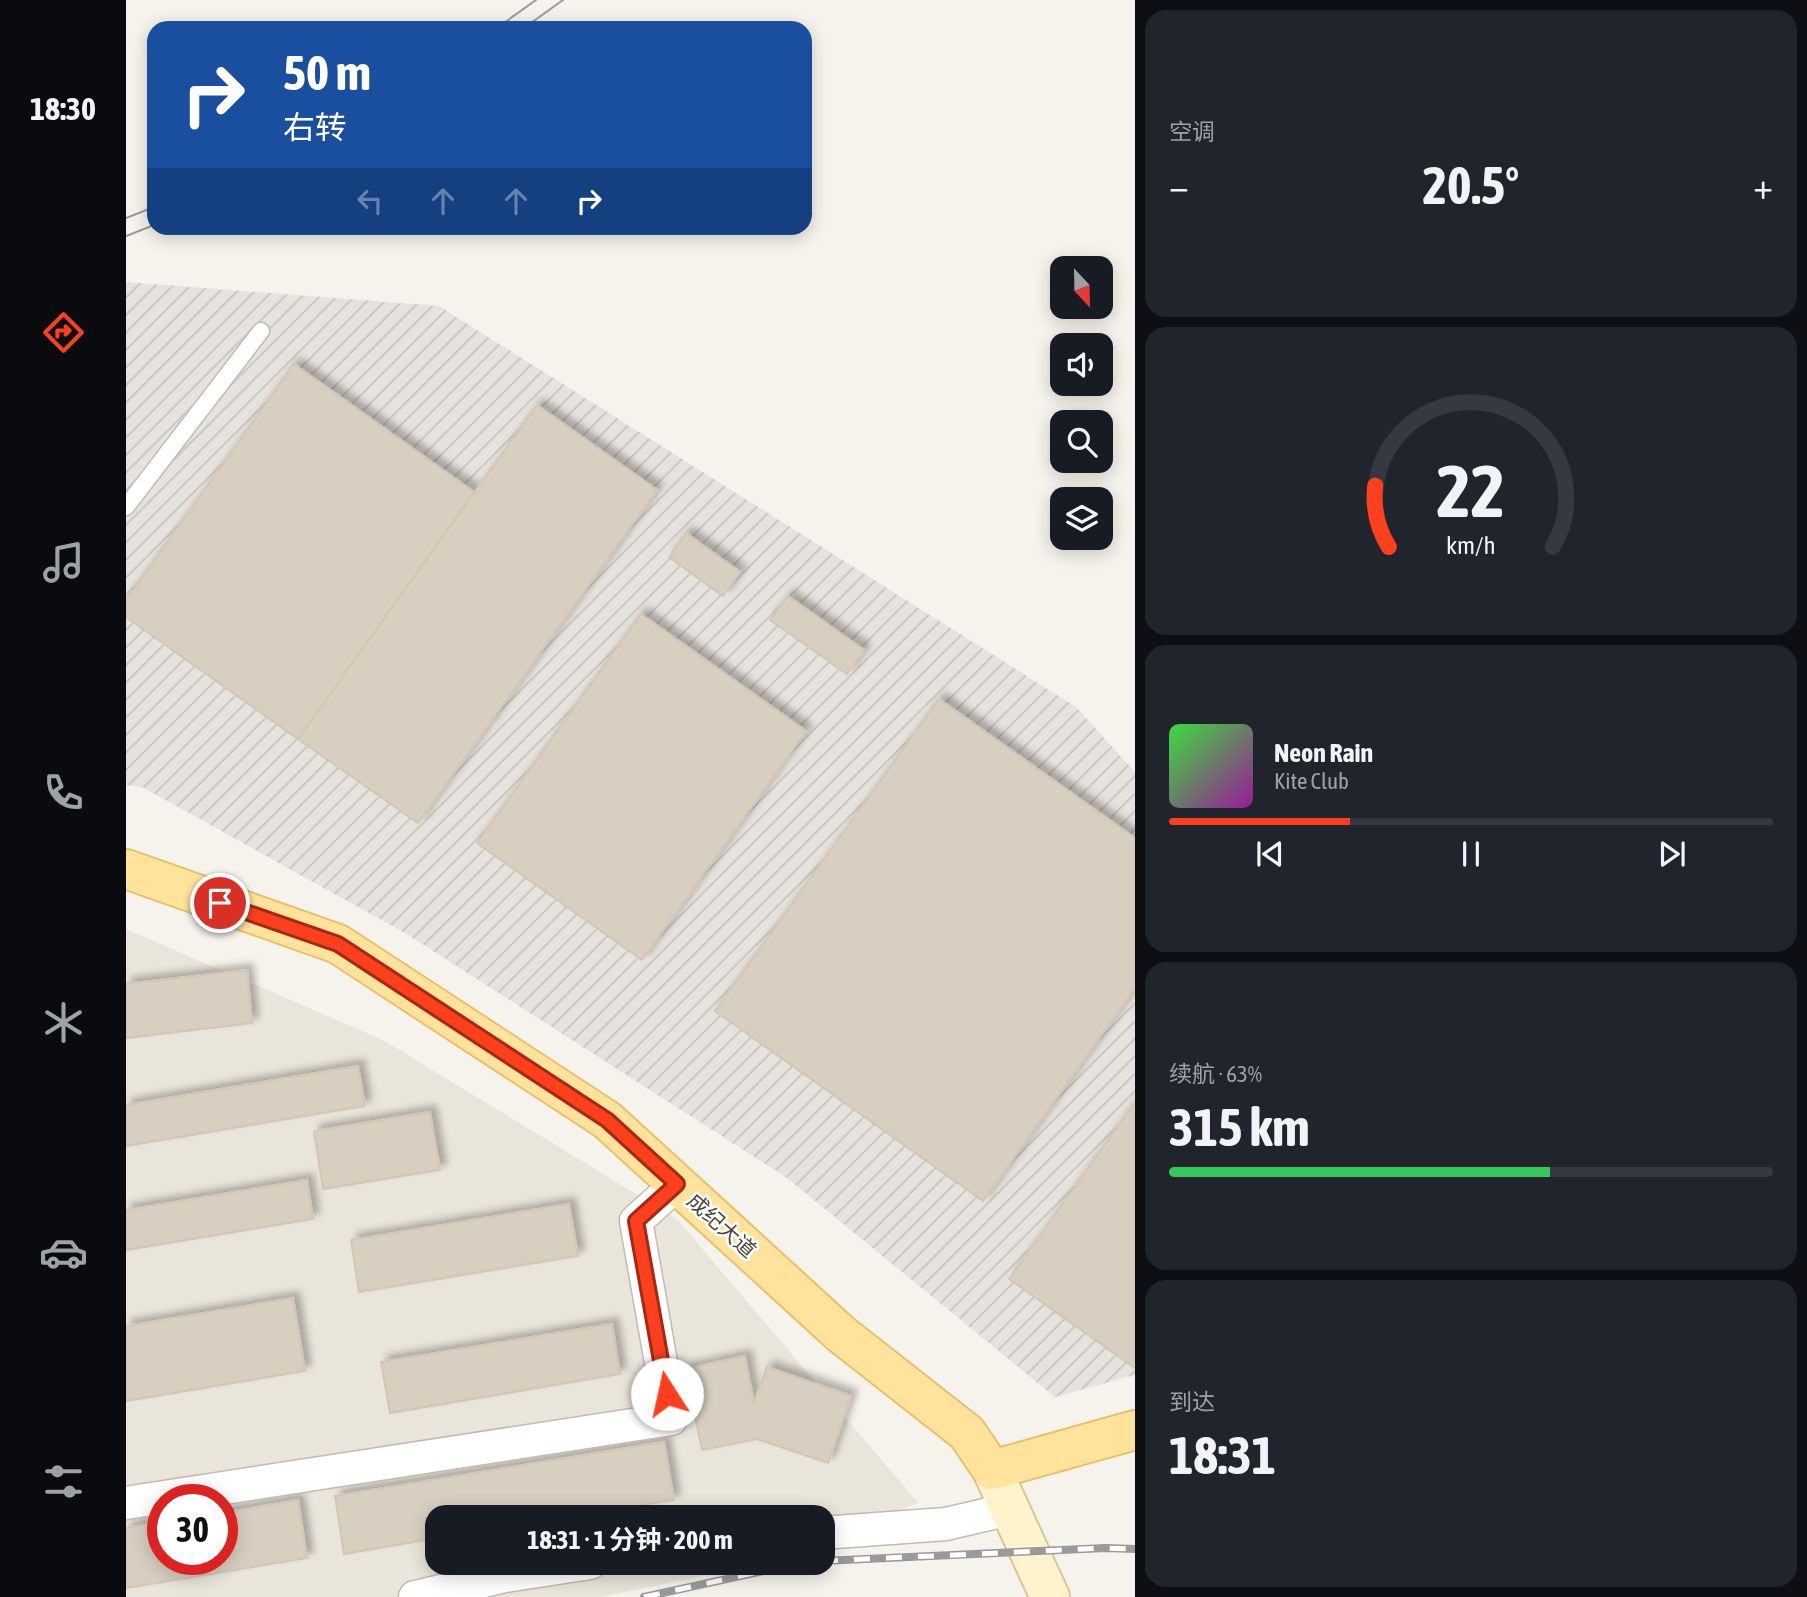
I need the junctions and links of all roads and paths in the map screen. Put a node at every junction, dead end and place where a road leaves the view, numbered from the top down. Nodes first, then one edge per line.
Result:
1 (261, 331) dead end
2 (126, 507) edge
3 (126, 869) edge
4 (677, 1184) junction
5 (1135, 1430) edge
6 (992, 1470) junction
7 (126, 1503) edge
8 (1010, 1509) junction
9 (835, 1532) edge
10 (512, 1575) edge
11 (415, 1597) edge
12 (1050, 1597) edge

1 - 2 lane
3 - 4 main road, 成纪大道
4 - 6 main road, 成纪大道
4 - 7 street
5 - 6 main road
6 - 8 main road
8 - 9 street
8 - 12 main road
10 - 11 street

